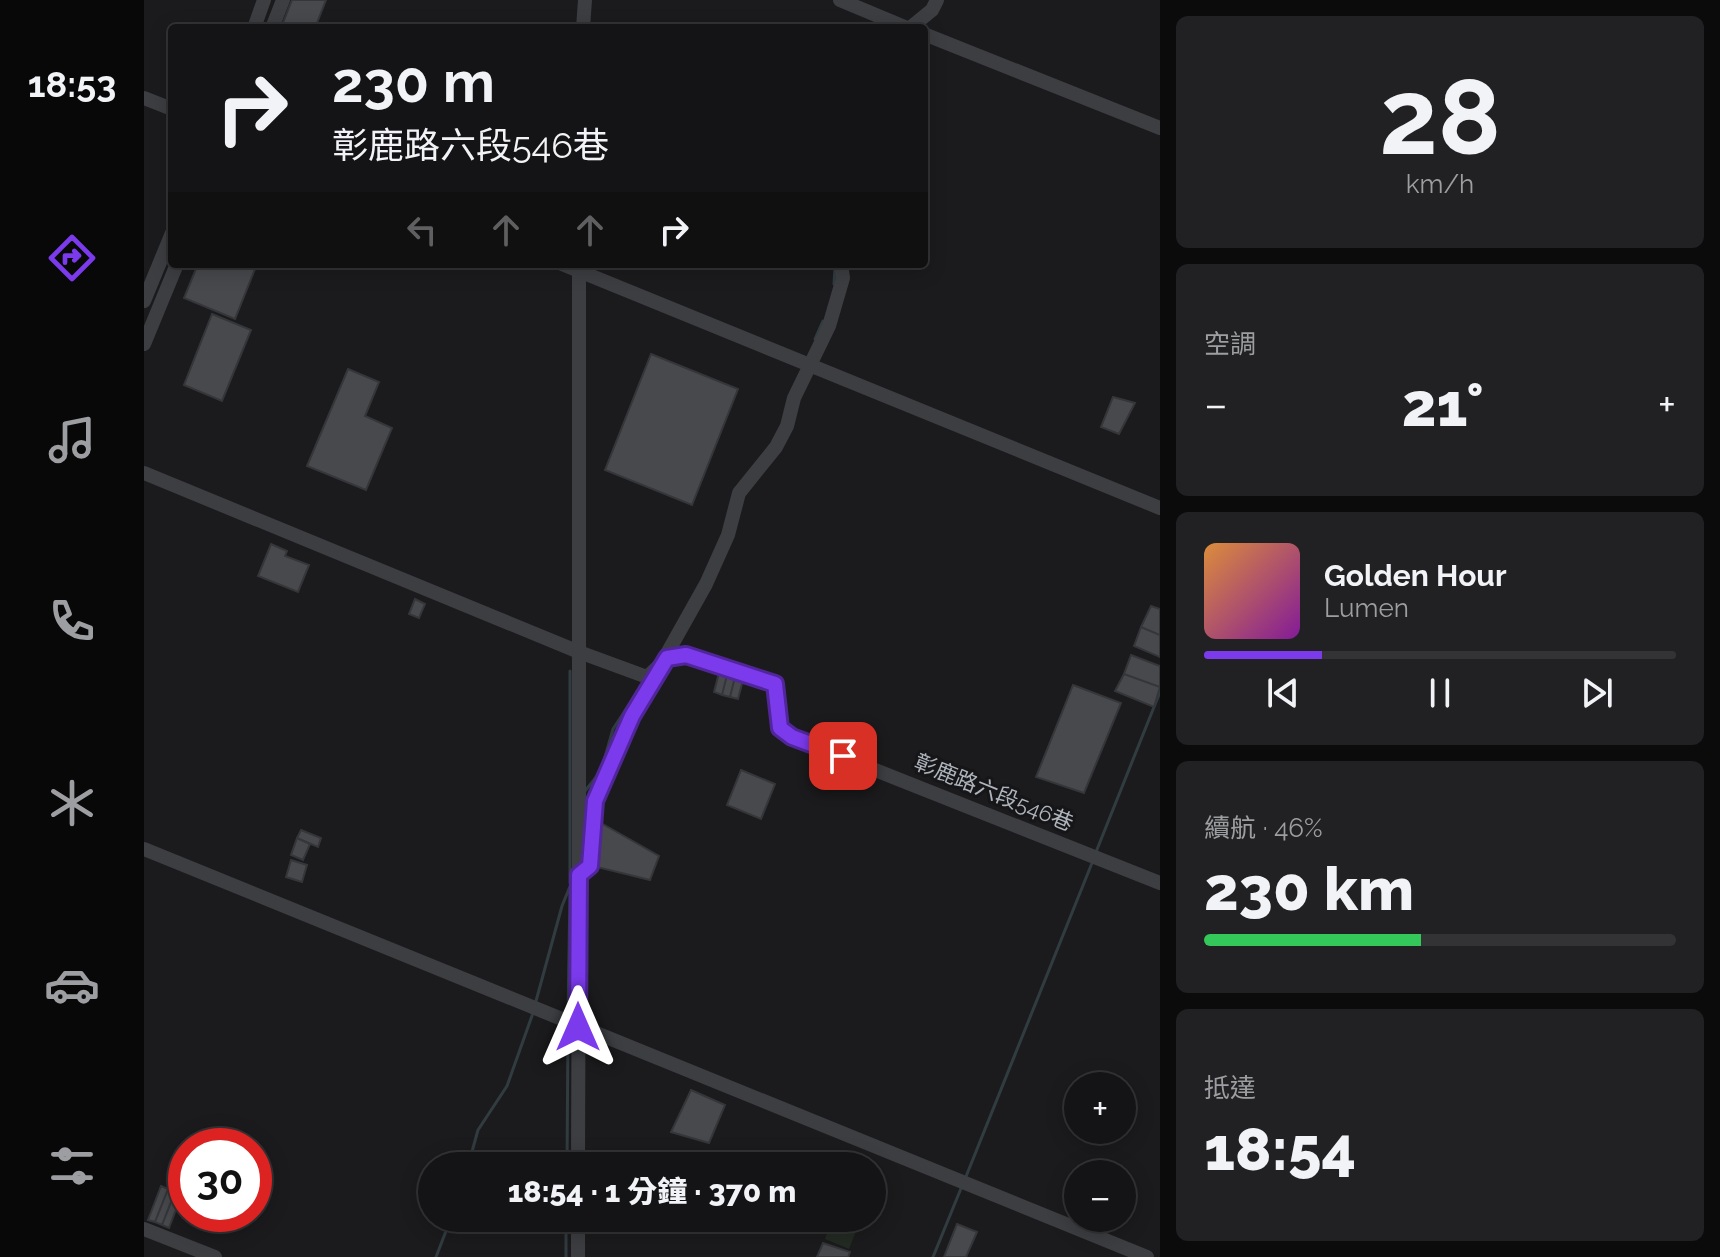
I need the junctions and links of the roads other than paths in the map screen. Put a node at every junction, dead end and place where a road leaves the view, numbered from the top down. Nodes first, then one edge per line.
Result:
1 (264, 0) edge
2 (283, 0) edge
3 (585, 0) edge
4 (840, 0) edge
5 (937, 0) edge
6 (255, 24) edge
7 (274, 24) edge
8 (583, 24) edge
9 (899, 24) edge
10 (914, 24) edge
11 (928, 36) edge
12 (144, 98) edge
13 (168, 107) edge
14 (1160, 128) edge
15 (168, 243) edge
16 (175, 268) edge
17 (579, 268) edge
18 (581, 268) edge
19 (842, 268) edge
20 (144, 301) edge
21 (144, 344) edge
22 (809, 366) junction
23 (144, 473) edge
24 (1160, 508) edge
25 (579, 652) junction
26 (667, 658) junction
27 (144, 849) edge
28 (579, 875) junction
29 (1160, 883) edge
30 (578, 1027) junction
31 (578, 1152) edge
32 (144, 1229) edge
33 (578, 1232) edge
34 (1143, 1256) edge
35 (215, 1257) edge
36 (578, 1257) edge

1 - 6 street
2 - 7 street
3 - 8 street
4 - 9 street
5 - 10 street
11 - 14 street
12 - 13 street
15 - 20 street
16 - 21 street
17 - 25 street
18 - 22 street
19 - 22 street
22 - 24 street
22 - 26 street
23 - 25 street
25 - 26 street
25 - 28 street
26 - 28 street
26 - 29 street, 彰鹿路六段546巷
27 - 30 street
28 - 30 street
30 - 31 street
30 - 34 street
32 - 35 street
33 - 36 street

